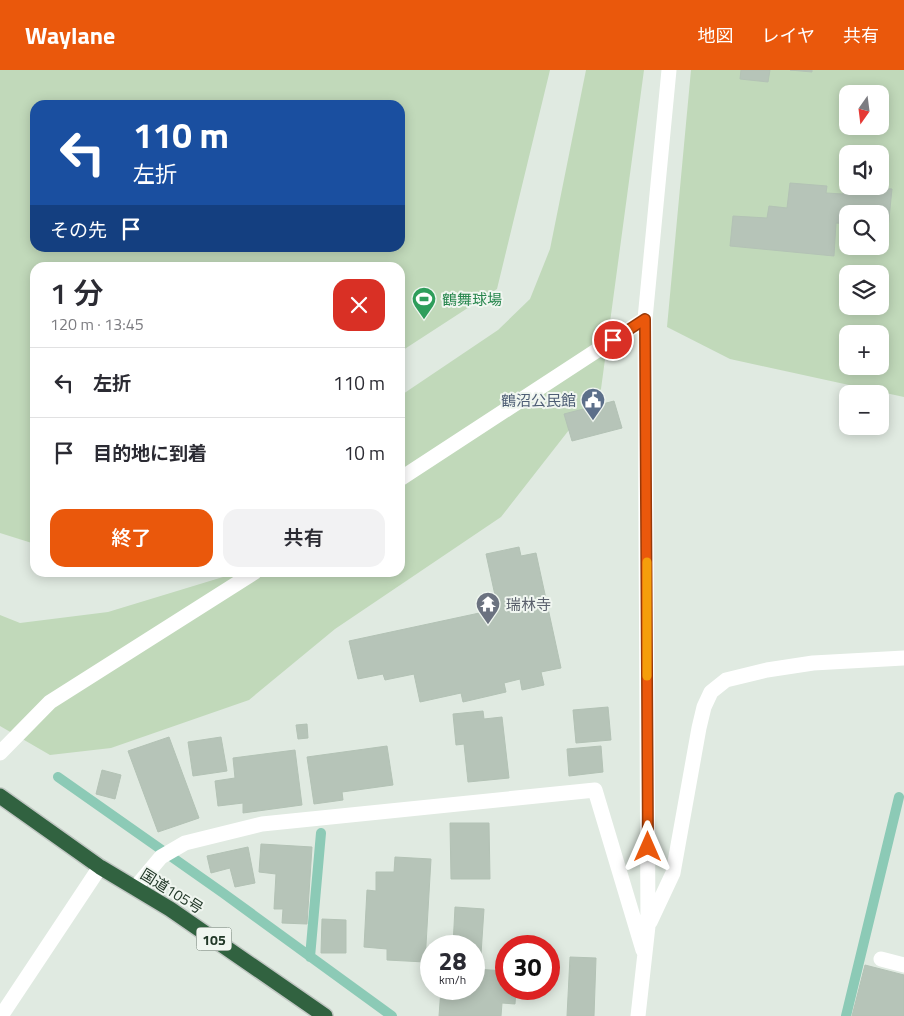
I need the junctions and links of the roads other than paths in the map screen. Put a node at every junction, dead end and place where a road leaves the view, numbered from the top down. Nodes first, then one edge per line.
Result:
1 (669, 70) edge
2 (645, 319) junction
3 (405, 475) edge
4 (247, 577) edge
5 (904, 658) edge
6 (0, 753) edge
7 (0, 796) edge
8 (100, 867) junction
9 (135, 888) junction
10 (648, 926) junction
11 (645, 954) junction
12 (881, 959) dead end
13 (904, 965) edge
14 (0, 1016) edge
15 (325, 1016) edge
16 (638, 1016) edge

1 - 2 street
2 - 3 street
2 - 10 street
4 - 6 street
5 - 10 street
7 - 8 highway, 国道105号 / 105
8 - 9 highway, 国道105号 / 105
8 - 14 street
9 - 11 street
9 - 15 highway, 国道105号 / 105
10 - 11 street
11 - 16 street
12 - 13 street

